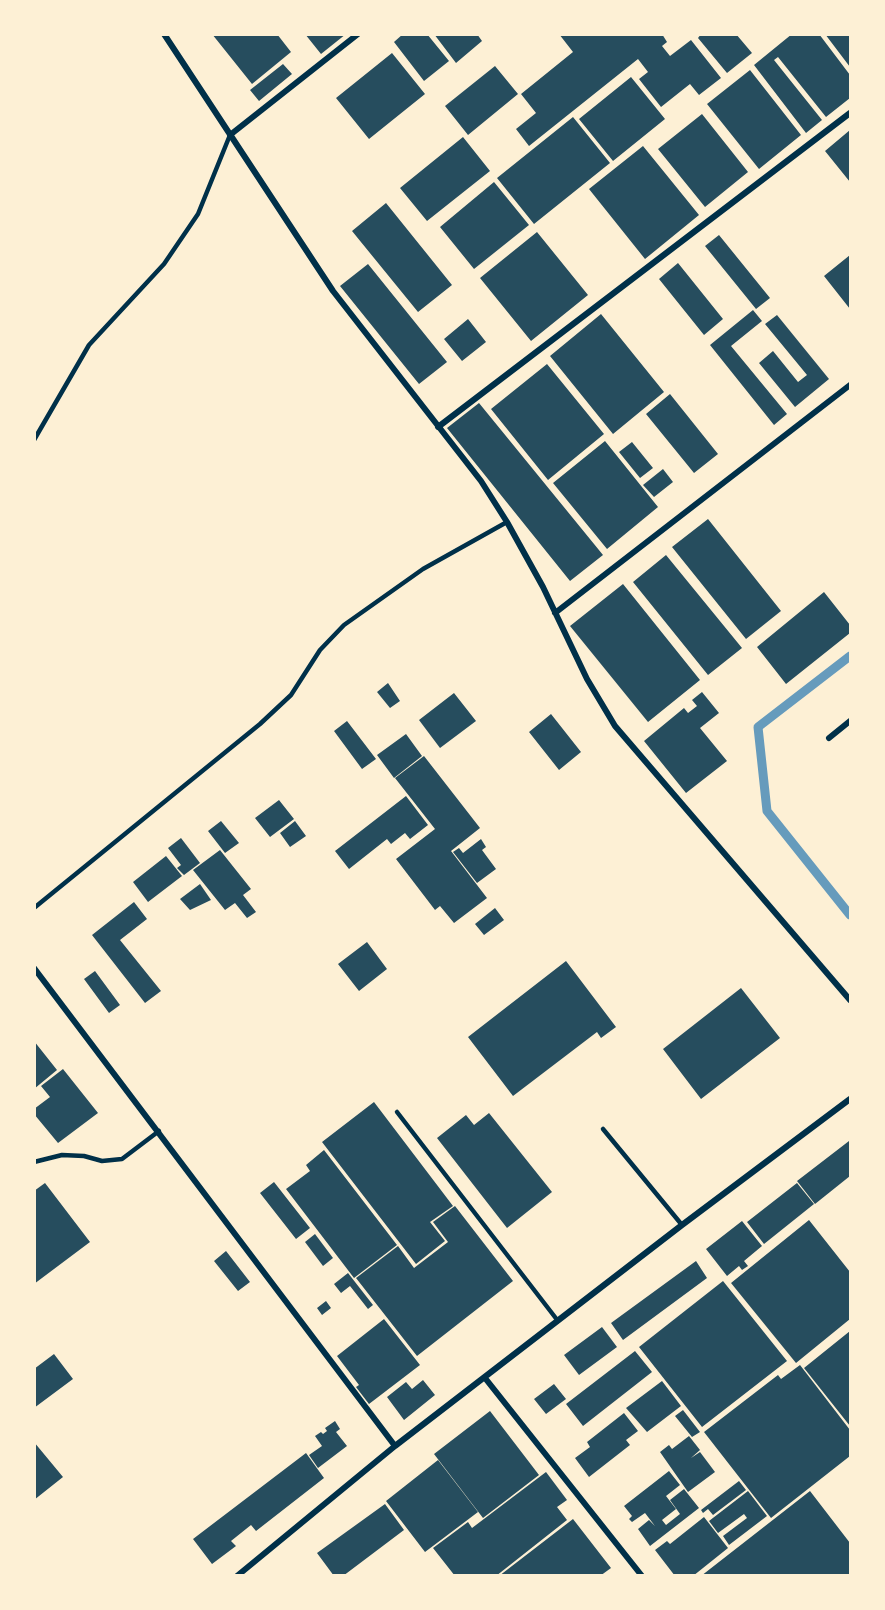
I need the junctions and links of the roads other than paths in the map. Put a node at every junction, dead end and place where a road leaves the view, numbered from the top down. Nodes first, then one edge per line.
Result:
1 (164, 34) edge
2 (358, 34) edge
3 (850, 112) edge
4 (230, 135) junction
5 (850, 385) edge
6 (438, 427) junction
7 (34, 440) edge
8 (507, 522) junction
9 (555, 613) junction
10 (850, 721) edge
11 (829, 738) dead end
12 (34, 908) edge
13 (34, 968) edge
14 (850, 1000) edge
15 (850, 1099) edge
16 (397, 1112) dead end
17 (603, 1129) dead end
18 (159, 1131) junction
19 (34, 1161) edge
20 (682, 1225) junction
21 (558, 1321) junction
22 (485, 1378) junction
23 (395, 1446) junction
24 (237, 1575) edge
25 (642, 1575) edge

1 - 4 street
2 - 4 street
3 - 6 street
4 - 6 street
4 - 7 lane
5 - 9 street
6 - 8 street
8 - 9 street
8 - 12 lane
9 - 14 street
10 - 11 street
13 - 18 street
15 - 20 street
16 - 21 lane
17 - 20 lane
18 - 19 lane
18 - 23 street
20 - 21 street
21 - 22 street
22 - 23 street
22 - 25 street
23 - 24 street

